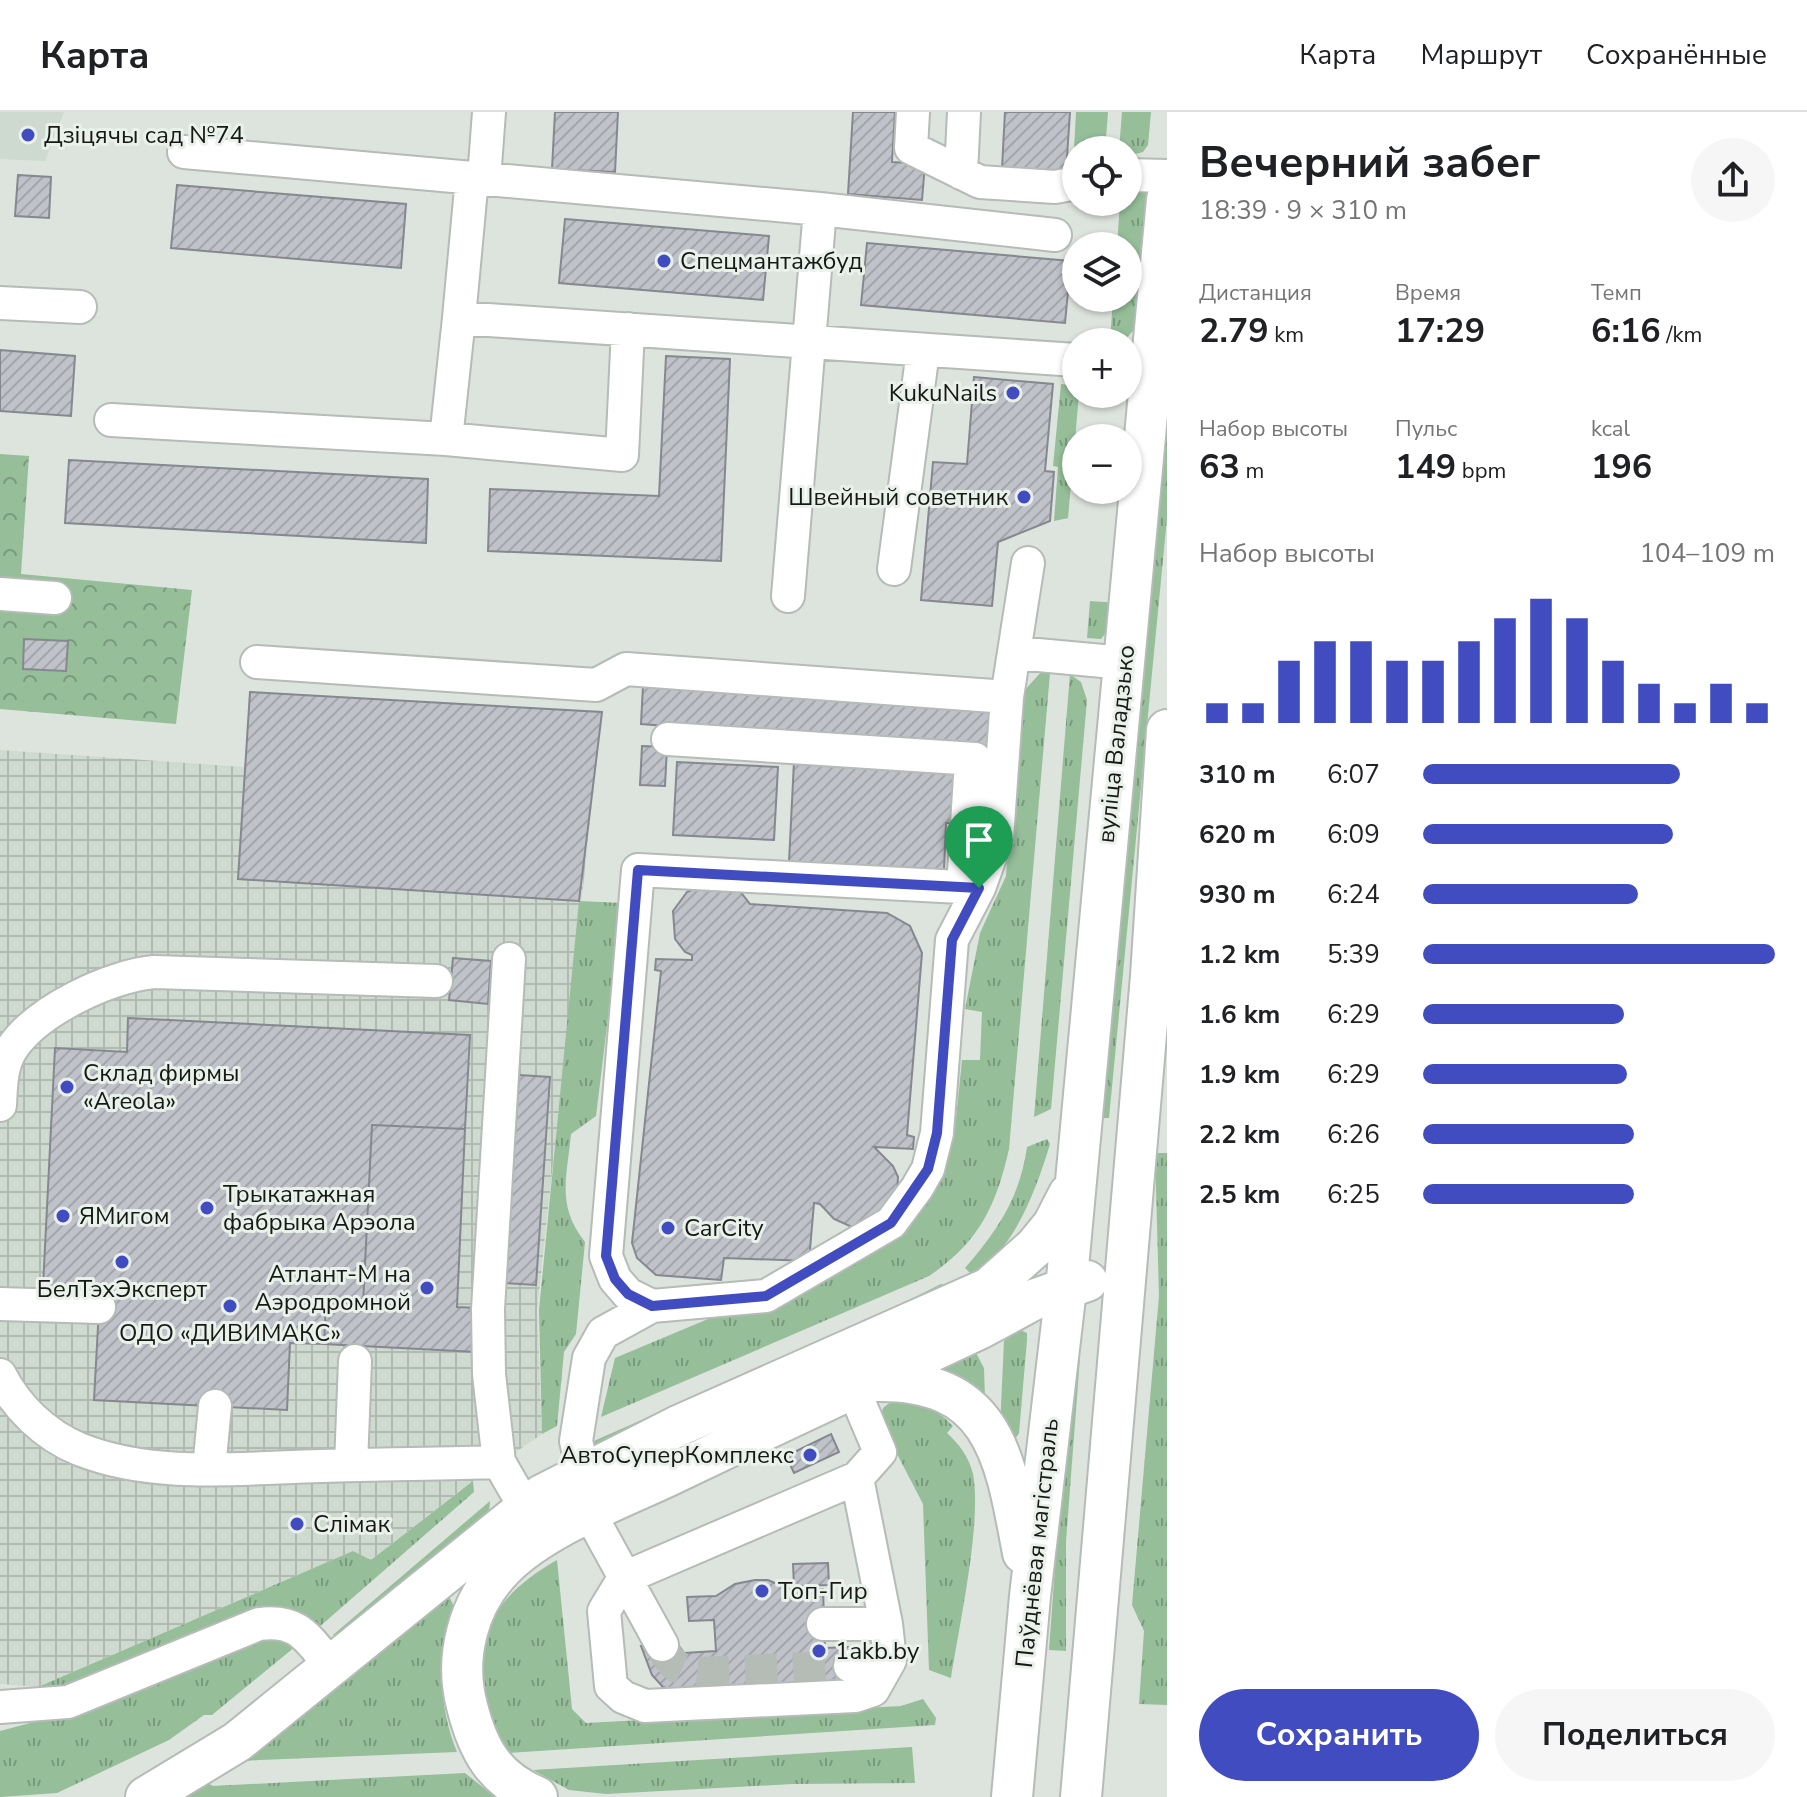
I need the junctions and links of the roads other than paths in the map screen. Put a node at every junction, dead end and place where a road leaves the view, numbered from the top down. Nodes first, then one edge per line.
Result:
1 (489, 112) edge
2 (913, 112) edge
3 (964, 112) edge
4 (184, 152) dead end
5 (961, 173) junction
6 (1142, 175) edge
7 (1167, 176) edge
8 (478, 178) junction
9 (1062, 186) edge
10 (1167, 199) edge
11 (820, 209) junction
12 (1055, 235) dead end
13 (0, 303) edge
14 (80, 307) dead end
15 (459, 318) junction
16 (628, 329) junction
17 (808, 342) junction
18 (923, 351) junction
19 (1142, 358) edge
20 (1062, 359) edge
21 (1138, 408) edge
22 (111, 420) dead end
23 (446, 439) junction
24 (1028, 563) dead end
25 (894, 569) dead end
26 (0, 594) edge
27 (788, 596) dead end
28 (55, 598) dead end
29 (1016, 653) junction
30 (257, 662) dead end
31 (1124, 663) junction
32 (1007, 697) junction
33 (1167, 730) edge
34 (668, 739) dead end
35 (971, 888) junction
36 (509, 959) dead end
37 (436, 981) dead end
38 (0, 1105) edge
39 (1073, 1185) junction
40 (1126, 1250) junction
41 (989, 1288) junction
42 (1066, 1289) junction
43 (0, 1304) edge
44 (652, 1306) junction
45 (99, 1307) dead end
46 (1119, 1344) junction
47 (355, 1361) dead end
48 (0, 1375) edge
49 (860, 1384) junction
50 (215, 1406) dead end
51 (499, 1462) junction
52 (351, 1465) junction
53 (209, 1469) junction
54 (583, 1473) junction
55 (857, 1478) junction
56 (525, 1507) junction
57 (592, 1512) junction
58 (520, 1552) junction
59 (624, 1578) junction
60 (1030, 1596) junction
61 (823, 1624) dead end
62 (886, 1624) junction
63 (662, 1645) tunnel mouth
64 (890, 1660) junction
65 (330, 1665) junction
66 (850, 1666) tunnel mouth
67 (0, 1707) edge
68 (146, 1797) edge
69 (537, 1797) edge
70 (1012, 1797) edge
71 (1081, 1797) edge

1 - 8 lane
2 - 5 lane
3 - 5 lane
4 - 8 lane
5 - 9 lane
6 - 7 lane
8 - 11 lane
8 - 15 lane
10 - 19 main road, вуліца Валадзько
11 - 12 lane
11 - 17 lane
13 - 14 lane
15 - 16 lane
15 - 23 lane
16 - 17 lane
16 - 23 lane
17 - 18 lane
17 - 27 lane
18 - 20 lane
18 - 25 lane
21 - 31 main road, вуліца Валадзько
22 - 23 lane
24 - 29 lane
26 - 28 lane
29 - 31 lane
29 - 32 lane
30 - 32 lane
31 - 39 main road, вуліца Валадзько
32 - 35 lane
33 - 40 main road, вуліца Валадзько
34 - 35 lane
35 - 44 lane
35 - 44 lane
36 - 51 lane
37 - 38 lane
39 - 41 main road
39 - 42 main road, вуліца Валадзько
40 - 42 main road
40 - 46 main road, вуліца Валадзько
41 - 42 main road
41 - 54 main road
42 - 46 main road
42 - 49 main road
42 - 60 main road, Паўднёвая магістраль
43 - 45 lane
44 - 54 lane
46 - 71 main road
47 - 52 lane
48 - 53 lane
49 - 55 lane
49 - 57 main road
49 - 60 main road
50 - 53 lane
51 - 52 lane
51 - 56 lane
52 - 53 lane
54 - 56 main road
54 - 57 lane
55 - 59 lane
55 - 62 lane
56 - 58 lane
56 - 65 main road
57 - 58 main road
57 - 59 lane
58 - 69 main road
59 - 63 lane
59 - 64 lane
60 - 70 main road, Паўднёвая магістраль
61 - 62 lane
62 - 64 lane
64 - 66 lane
65 - 67 lane
65 - 68 main road

